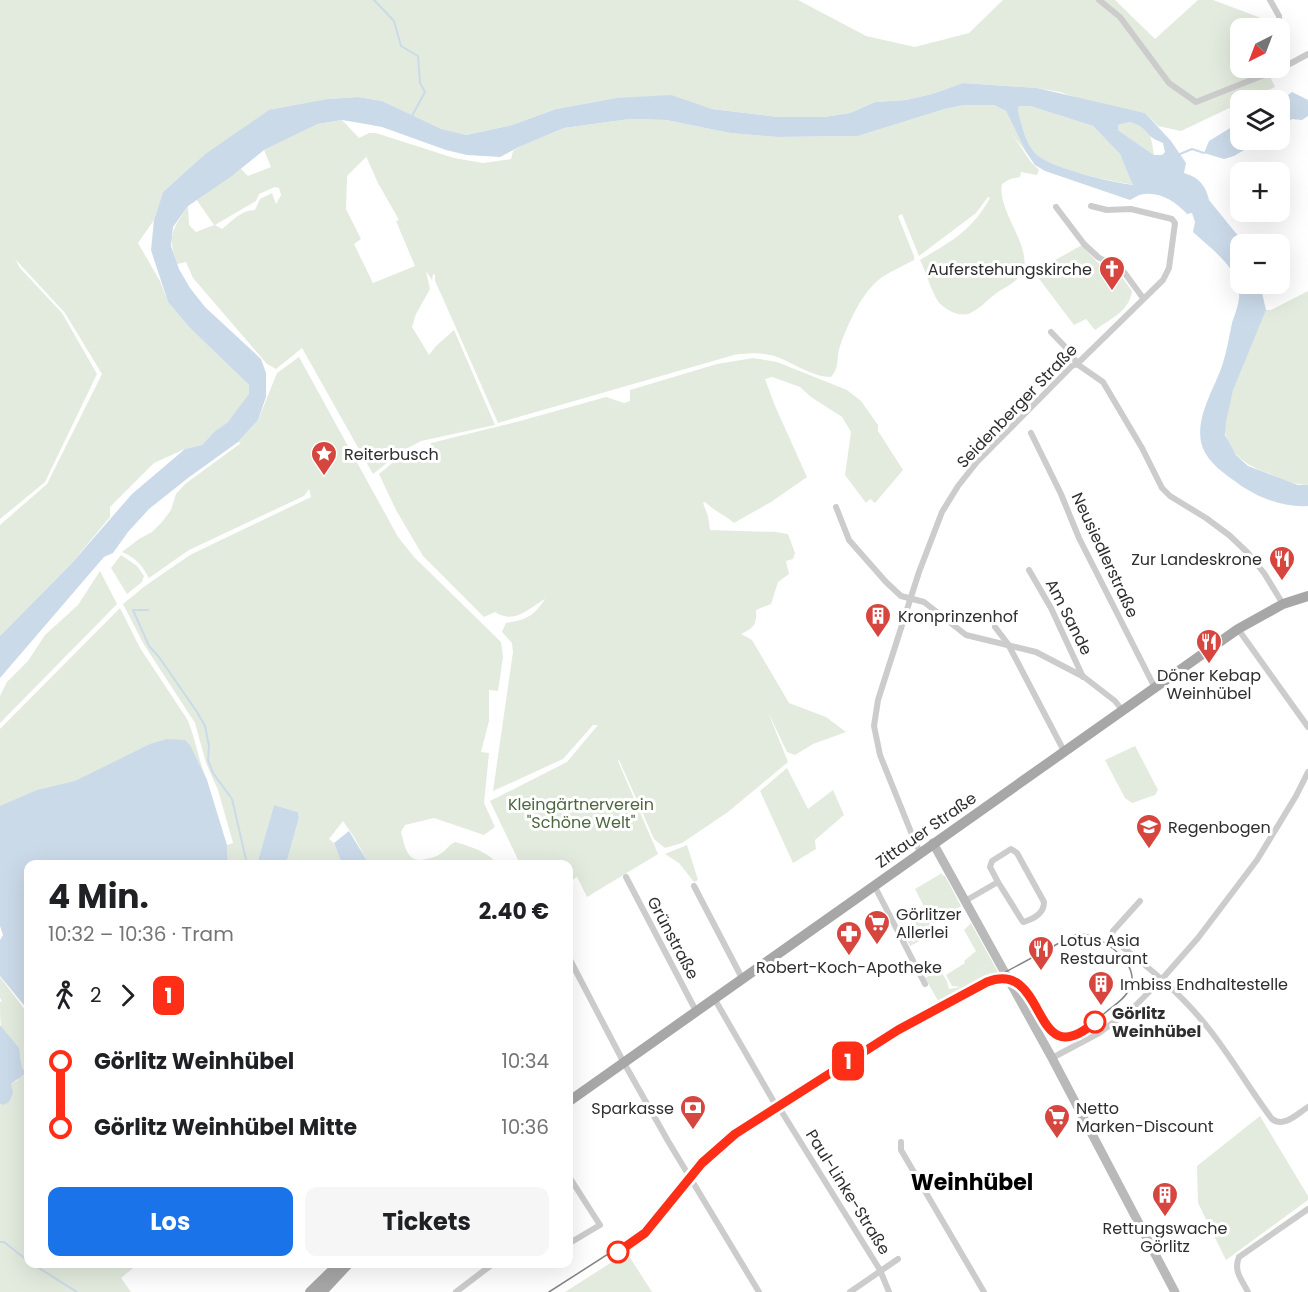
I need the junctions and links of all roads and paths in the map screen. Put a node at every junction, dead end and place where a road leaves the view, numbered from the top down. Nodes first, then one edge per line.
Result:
1 (1100, 0) edge
2 (1270, 0) edge
3 (1279, 18) edge
4 (1308, 54) edge
5 (1290, 64) edge
6 (1256, 78) edge
7 (1091, 206) dead end
8 (1056, 207) dead end
9 (1143, 298) junction
10 (1050, 332) dead end
11 (1077, 364) junction
12 (1031, 433) dead end
13 (836, 507) dead end
14 (1029, 570) dead end
15 (1308, 596) edge
16 (911, 600) junction
17 (1284, 604) junction
18 (995, 627) dead end
19 (1238, 629) junction
20 (1008, 644) junction
21 (1084, 677) junction
22 (1155, 688) junction
23 (1123, 711) junction
24 (1308, 727) edge
25 (1064, 751) junction
26 (1308, 772) edge
27 (933, 843) junction
28 (920, 852) junction
29 (626, 877) dead end
30 (998, 882) junction
31 (874, 885) junction
32 (694, 886) dead end
33 (1140, 901) dead end
34 (965, 902) junction
35 (573, 966) edge
36 (742, 978) junction
37 (1162, 979) junction
38 (925, 984) dead end
39 (714, 998) junction
40 (696, 1011) junction
41 (1052, 1058) junction
42 (624, 1063) junction
43 (573, 1099) edge
44 (774, 1102) dead end
45 (1308, 1107) edge
46 (780, 1109) dead end
47 (901, 1142) dead end
48 (573, 1183) edge
49 (1308, 1209) edge
50 (573, 1241) edge
51 (898, 1259) dead end
52 (335, 1268) edge
53 (344, 1268) edge
54 (487, 1268) edge
55 (880, 1270) junction
56 (310, 1292) edge
57 (322, 1292) edge
58 (456, 1292) edge
59 (759, 1292) edge
60 (849, 1292) edge
61 (889, 1292) edge
62 (984, 1292) edge
63 (1175, 1292) edge
64 (1248, 1292) edge

1 - 6 street
2 - 3 street
4 - 5 street
7 - 9 street, Seidenberger Straße
8 - 9 street
9 - 11 street, Seidenberger Straße
10 - 11 street
11 - 16 street, Seidenberger Straße
11 - 17 street
12 - 22 street, Neusiedlerstraße
13 - 16 street, Am Sande
14 - 21 street, Am Sande
15 - 17 main road, Zittauer Straße
16 - 20 street, Am Sande
16 - 28 street, Seidenberger Straße
17 - 19 main road, Zittauer Straße
18 - 20 street
19 - 22 main road, Zittauer Straße
19 - 24 street
20 - 21 street, Am Sande
20 - 25 street
21 - 23 street, Am Sande
22 - 23 main road, Zittauer Straße
23 - 25 main road, Zittauer Straße
25 - 27 main road, Zittauer Straße
26 - 37 street
27 - 28 main road, Zittauer Straße
27 - 34 street
28 - 31 main road, Zittauer Straße
29 - 40 street, Grünstraße
30 - 30 street
30 - 34 street
31 - 36 main road, Zittauer Straße
31 - 38 street
32 - 36 street
33 - 37 street
34 - 41 street
35 - 42 street
36 - 39 main road, Zittauer Straße
37 - 41 street
37 - 45 street
39 - 40 main road, Zittauer Straße
39 - 44 street
40 - 42 main road, Zittauer Straße
41 - 63 street
42 - 43 main road, Zittauer Straße
42 - 59 street
46 - 55 street, Paul-Linke-Straße
47 - 62 street
48 - 50 street
49 - 64 street
51 - 55 street
52 - 56 main road
53 - 57 main road
54 - 58 street
55 - 60 street
55 - 61 street, Paul-Linke-Straße

